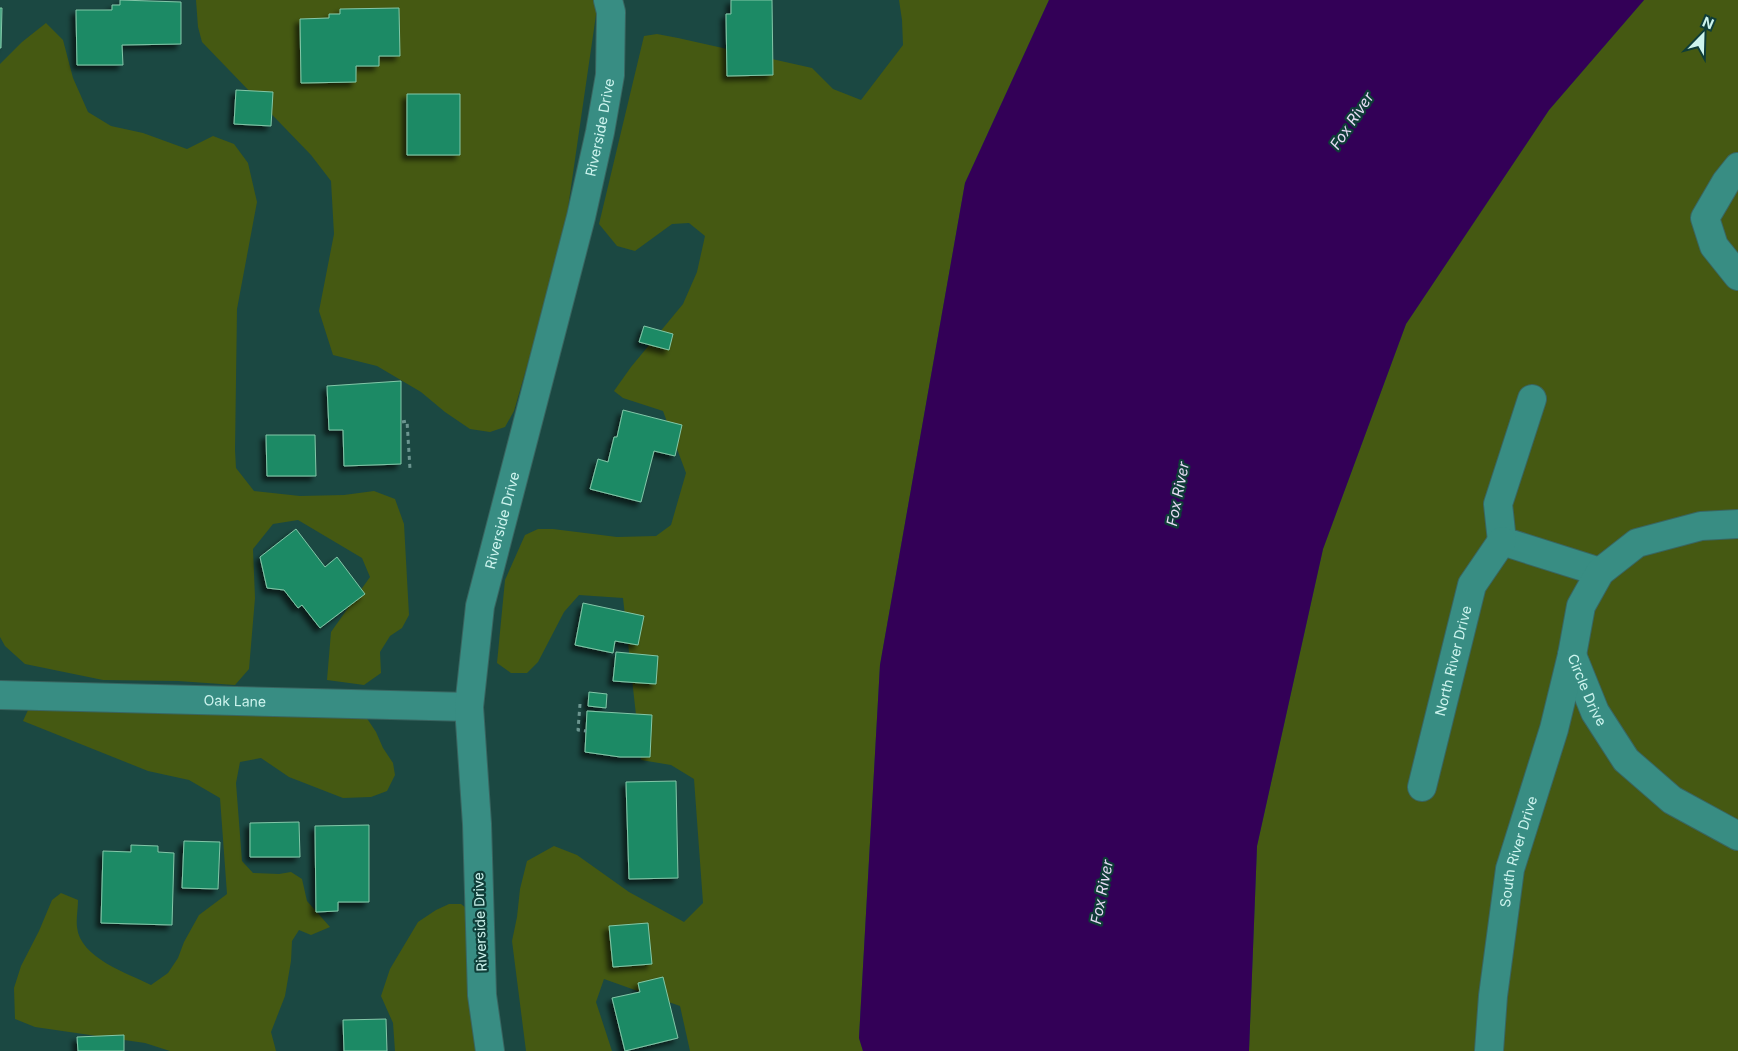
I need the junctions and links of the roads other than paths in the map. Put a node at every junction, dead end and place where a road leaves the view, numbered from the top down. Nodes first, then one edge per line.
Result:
1 (608, 0) edge
2 (1738, 167) edge
3 (1738, 276) edge
4 (1532, 398) dead end
5 (1738, 524) edge
6 (1502, 542) junction
7 (1600, 572) junction
8 (1572, 656) junction
9 (0, 695) edge
10 (470, 707) junction
11 (1422, 787) dead end
12 (1738, 836) edge
13 (490, 1051) edge
14 (1489, 1051) edge

1 - 10 street, Riverside Drive
2 - 3 street
4 - 6 street
5 - 7 street, Circle Drive
6 - 7 street
6 - 11 street, North River Drive
7 - 8 street, Circle Drive
8 - 12 street, Circle Drive
8 - 14 street, South River Drive
9 - 10 street, Oak Lane
10 - 13 street, Riverside Drive

